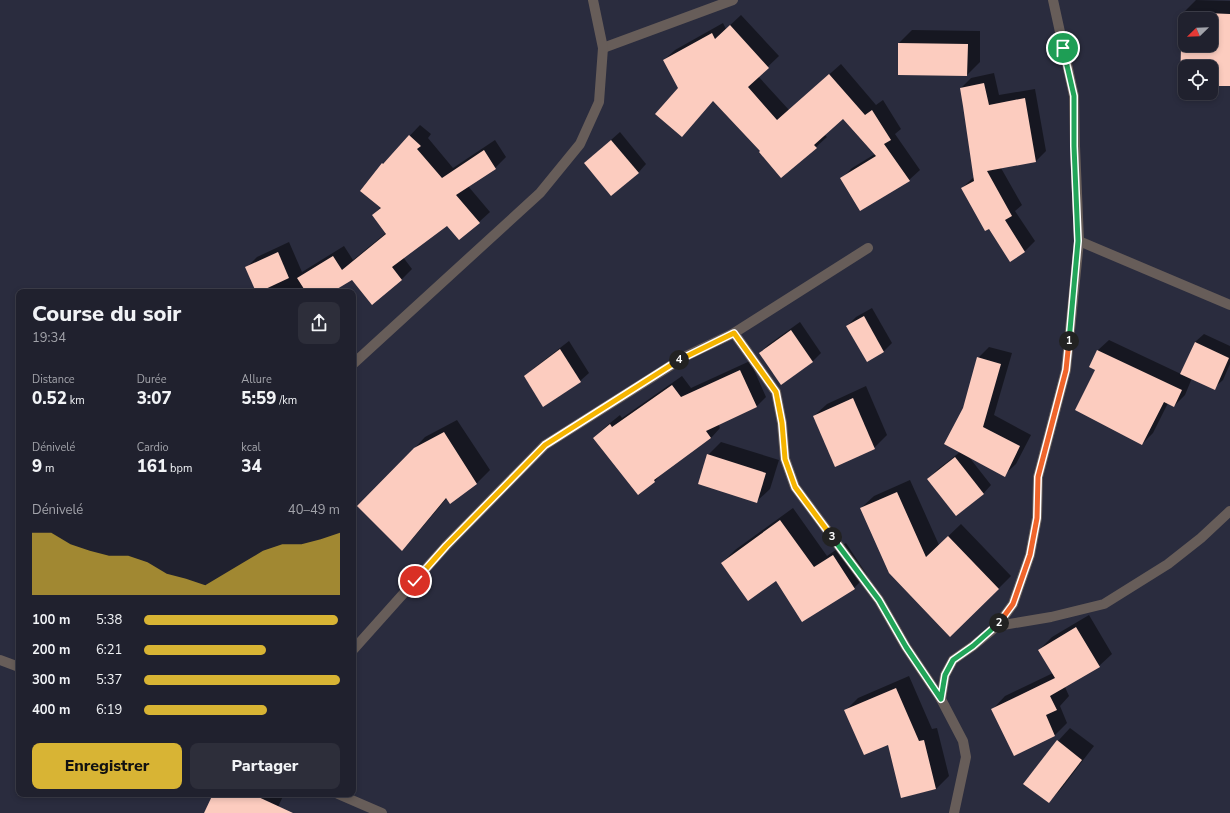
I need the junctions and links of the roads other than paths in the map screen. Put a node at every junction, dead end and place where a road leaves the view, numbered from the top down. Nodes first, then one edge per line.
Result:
1 (593, 0) edge
2 (733, 0) edge
3 (1053, 0) edge
4 (603, 48) junction
5 (1078, 241) junction
6 (868, 248) dead end
7 (1230, 305) edge
8 (734, 333) junction
9 (356, 361) edge
10 (1230, 511) edge
11 (997, 626) junction
12 (356, 647) edge
13 (0, 660) edge
14 (16, 666) edge
15 (941, 699) junction
16 (345, 797) edge
17 (382, 813) edge
18 (954, 813) edge

1 - 4 street
2 - 4 street
3 - 5 street
4 - 9 street
5 - 7 street
5 - 11 street
6 - 8 street
8 - 12 street
8 - 15 street
10 - 11 street
11 - 15 street
13 - 14 street
15 - 18 street
16 - 17 street

